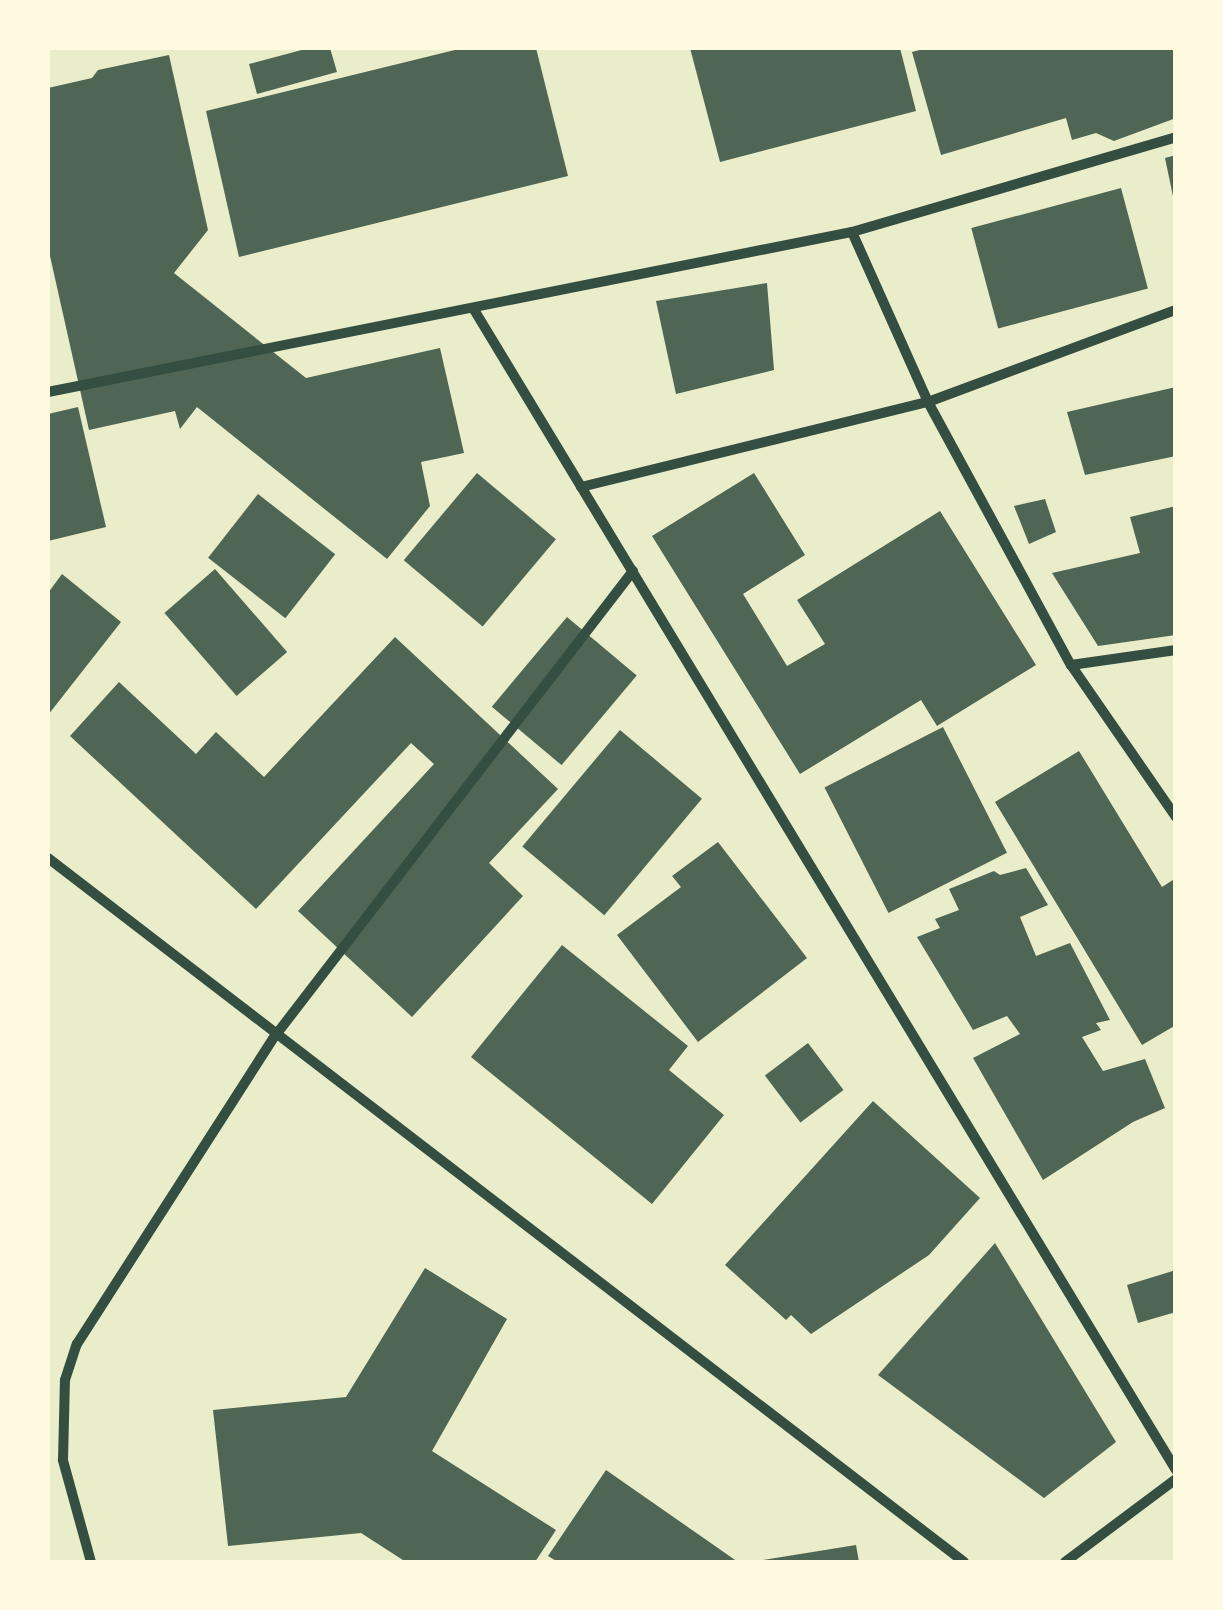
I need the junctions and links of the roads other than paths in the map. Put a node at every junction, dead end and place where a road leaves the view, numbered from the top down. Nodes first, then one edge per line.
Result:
1 (1176, 137) edge
2 (852, 232) junction
3 (474, 308) junction
4 (1176, 310) edge
5 (48, 392) edge
6 (928, 402) junction
7 (581, 487) junction
8 (632, 571) junction
9 (1176, 650) edge
10 (1071, 665) junction
11 (1176, 816) edge
12 (48, 858) edge
13 (275, 1036) junction
14 (1176, 1470) edge
15 (1176, 1479) edge
16 (91, 1562) edge
17 (964, 1562) edge
18 (1065, 1562) edge

1 - 2 street
2 - 3 street
2 - 6 street
3 - 5 street
3 - 7 street
4 - 6 street
6 - 7 street
6 - 10 street
7 - 8 street
8 - 13 street
8 - 14 street
9 - 10 street
10 - 11 street
12 - 13 street
13 - 16 street
13 - 17 street
15 - 18 street

